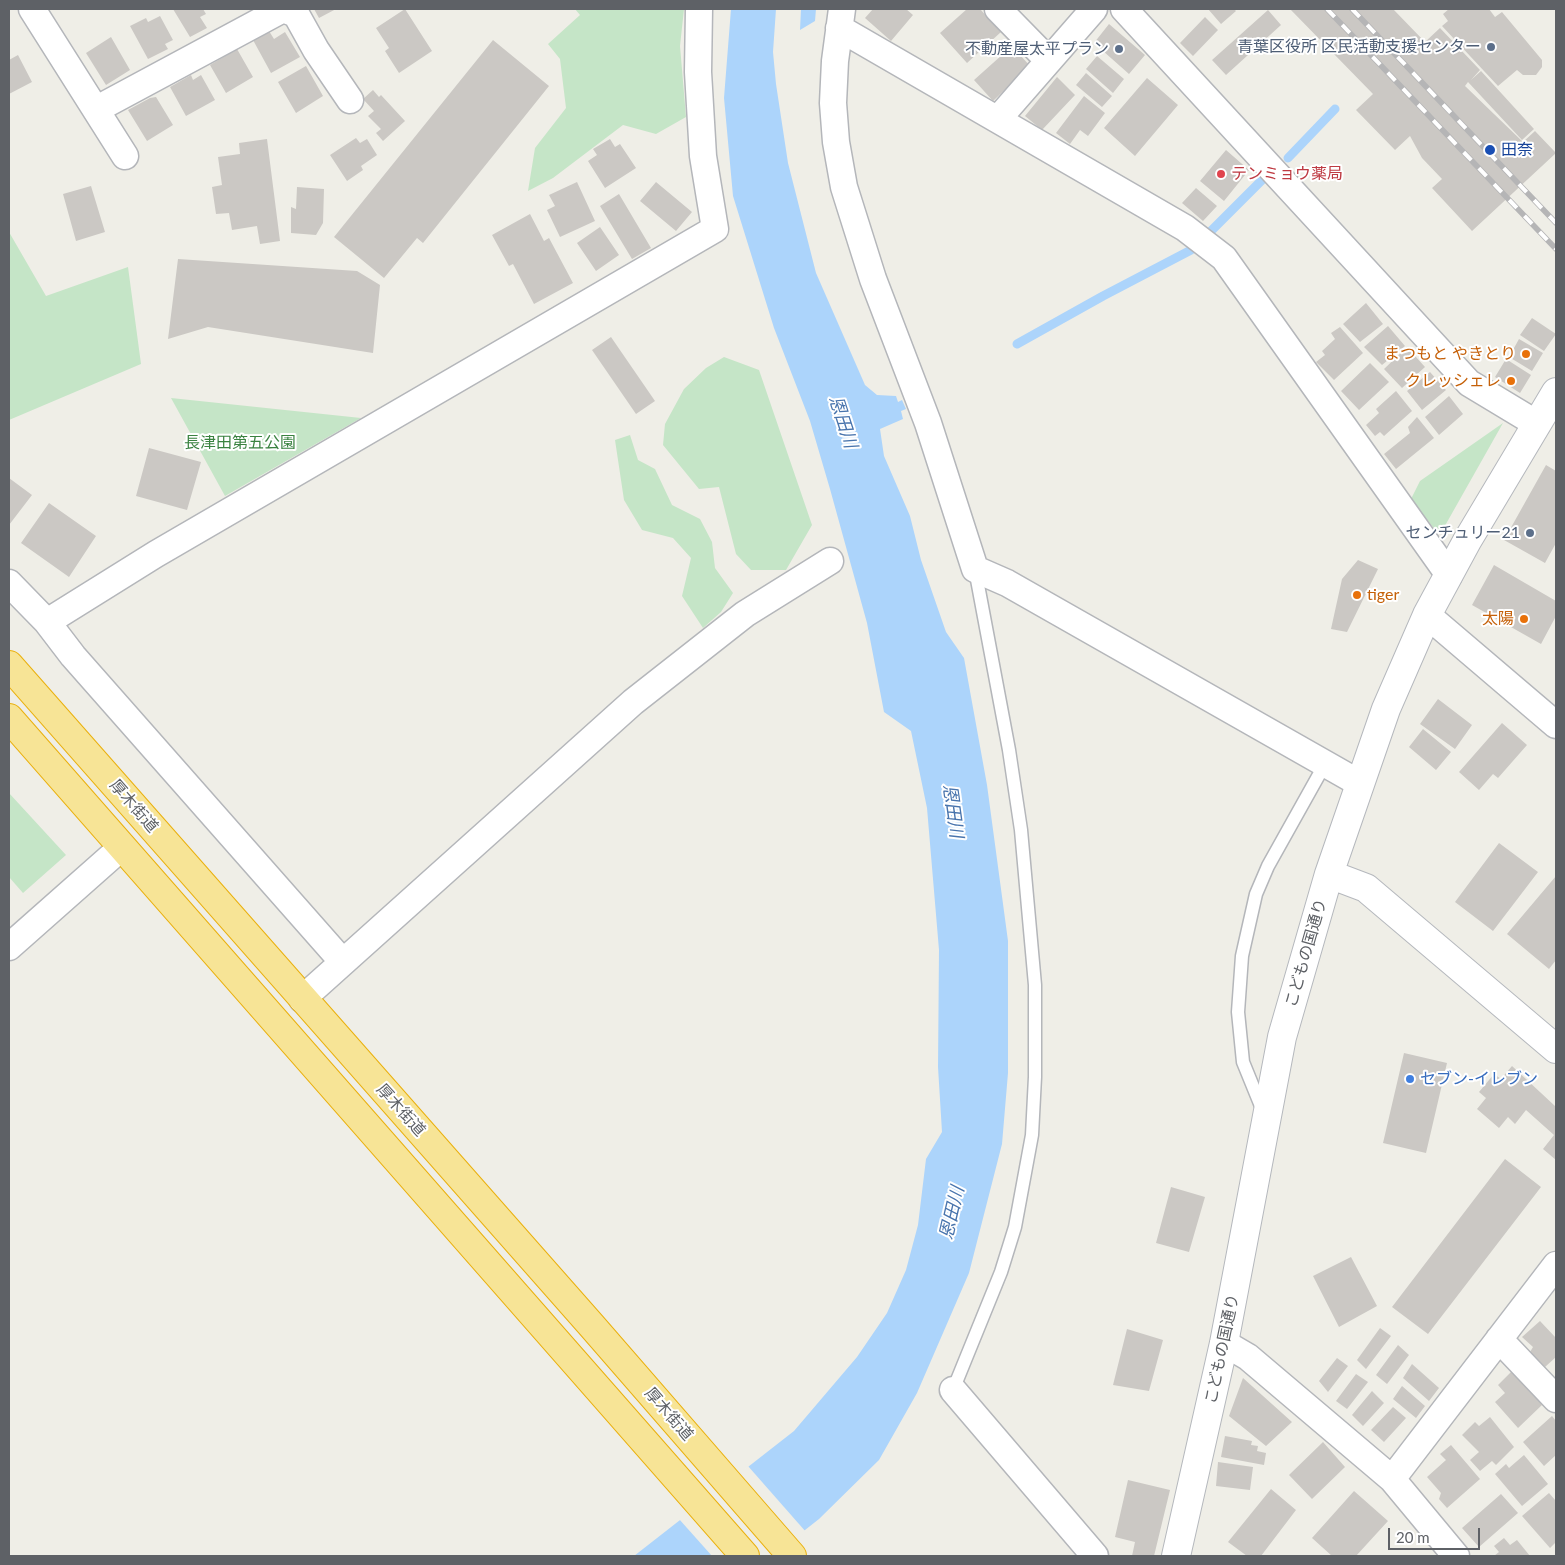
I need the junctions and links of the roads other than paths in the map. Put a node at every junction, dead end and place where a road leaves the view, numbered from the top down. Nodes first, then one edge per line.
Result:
1 (32, 9) edge
2 (699, 9) edge
3 (998, 9) edge
4 (1094, 9) edge
5 (1124, 9) edge
6 (841, 18) edge
7 (1048, 60) junction
8 (350, 100) dead end
9 (98, 109) junction
10 (998, 119) junction
11 (126, 156) dead end
12 (1556, 392) edge
13 (1537, 424) junction
14 (830, 561) dead end
15 (975, 569) junction
16 (1449, 574) junction
17 (9, 583) edge
18 (1427, 615) junction
19 (47, 622) junction
20 (9, 665) edge
21 (9, 718) edge
22 (1556, 726) edge
23 (1325, 764) junction
24 (1359, 783) junction
25 (122, 847) junction
26 (1329, 874) junction
27 (9, 947) edge
28 (342, 961) junction
29 (302, 999) junction
30 (1556, 1049) edge
31 (1266, 1116) junction
32 (1556, 1265) edge
33 (1499, 1340) junction
34 (1224, 1343) junction
35 (953, 1390) joint
36 (1556, 1399) edge
37 (1392, 1479) junction
38 (746, 1556) edge
39 (792, 1556) edge
40 (1095, 1556) edge
41 (1176, 1556) edge
42 (1456, 1556) edge

1 - 9 street
2 - 19 street
3 - 7 street
4 - 7 street
5 - 13 street
6 - 10 street
6 - 15 street
7 - 10 street
8 - 9 street
9 - 11 street
10 - 16 street
12 - 13 main road, こどもの国通り
13 - 16 main road, こどもの国通り
14 - 28 street
15 - 23 street
15 - 35 lane
16 - 18 main road, こどもの国通り
17 - 19 street
18 - 22 street
18 - 24 main road, こどもの国通り
19 - 28 street
20 - 29 highway, 厚木街道
21 - 25 highway
23 - 24 street
23 - 31 lane
24 - 26 main road, こどもの国通り
25 - 27 street
25 - 38 highway
26 - 30 main road
26 - 31 main road, こどもの国通り
28 - 29 street
29 - 39 highway, 厚木街道
31 - 34 main road, こどもの国通り
32 - 33 street
33 - 36 street
33 - 37 street
34 - 37 street
34 - 41 main road, こどもの国通り
35 - 40 street
37 - 42 street

